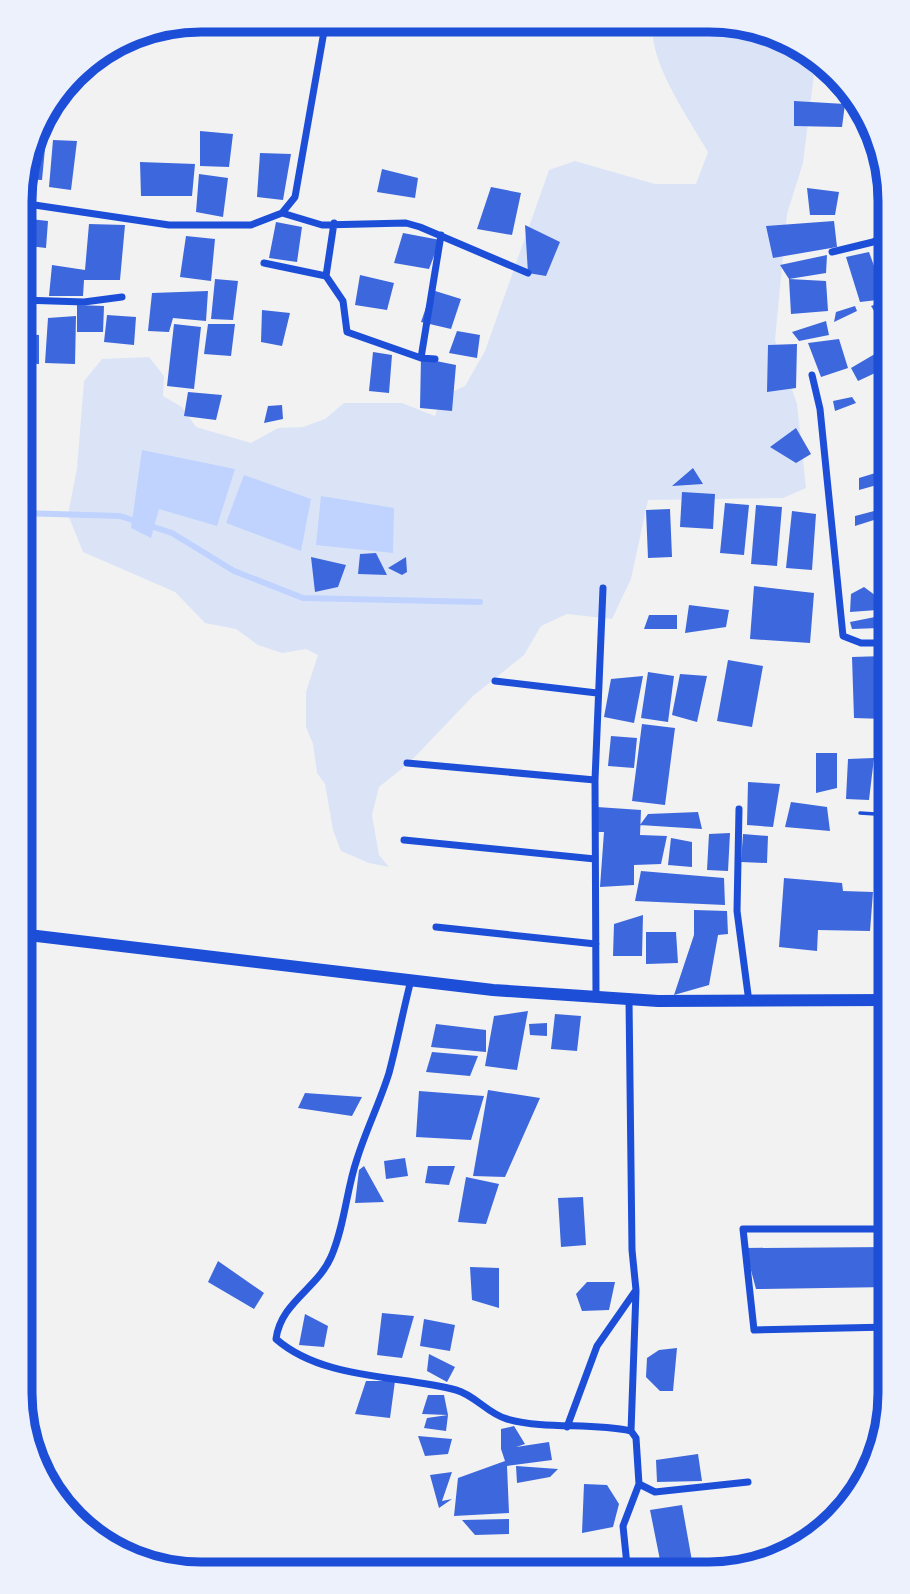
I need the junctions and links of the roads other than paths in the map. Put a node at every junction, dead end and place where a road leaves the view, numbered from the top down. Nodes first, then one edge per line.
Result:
1 (324, 32) edge
2 (32, 204) edge
3 (282, 213) junction
4 (334, 223) junction
5 (442, 235) junction
6 (878, 239) edge
7 (832, 252) dead end
8 (264, 264) dead end
9 (528, 273) dead end
10 (326, 276) junction
11 (122, 297) dead end
12 (32, 300) edge
13 (421, 358) junction
14 (435, 359) dead end
15 (812, 374) dead end
16 (603, 588) dead end
17 (878, 643) edge
18 (495, 681) dead end
19 (597, 694) junction
20 (407, 763) dead end
21 (595, 780) junction
22 (739, 809) dead end
23 (404, 840) dead end
24 (595, 859) junction
25 (436, 927) dead end
26 (32, 935) edge
27 (596, 944) junction
28 (411, 980) junction
29 (596, 997) junction
30 (629, 999) junction
31 (878, 1000) edge
32 (749, 1002) junction
33 (878, 1229) edge
34 (636, 1290) junction
35 (878, 1327) edge
36 (567, 1427) junction
37 (631, 1431) junction
38 (748, 1482) dead end
39 (639, 1484) junction
40 (627, 1562) edge

1 - 3 street
2 - 3 street
3 - 4 street
4 - 5 street
4 - 10 street
5 - 9 street
5 - 13 street
6 - 7 street
8 - 10 street
10 - 13 street
11 - 12 street
13 - 14 street
15 - 17 street
16 - 19 street
18 - 19 street
19 - 21 street
20 - 21 street
21 - 24 street
22 - 32 street
23 - 24 street
24 - 27 street
25 - 27 street
26 - 28 street
27 - 29 street
28 - 29 street
28 - 36 street
29 - 30 street
30 - 32 street
30 - 34 street
31 - 32 street
33 - 35 street
34 - 36 street
34 - 37 street
36 - 37 street
37 - 39 street
38 - 39 street
39 - 40 street

